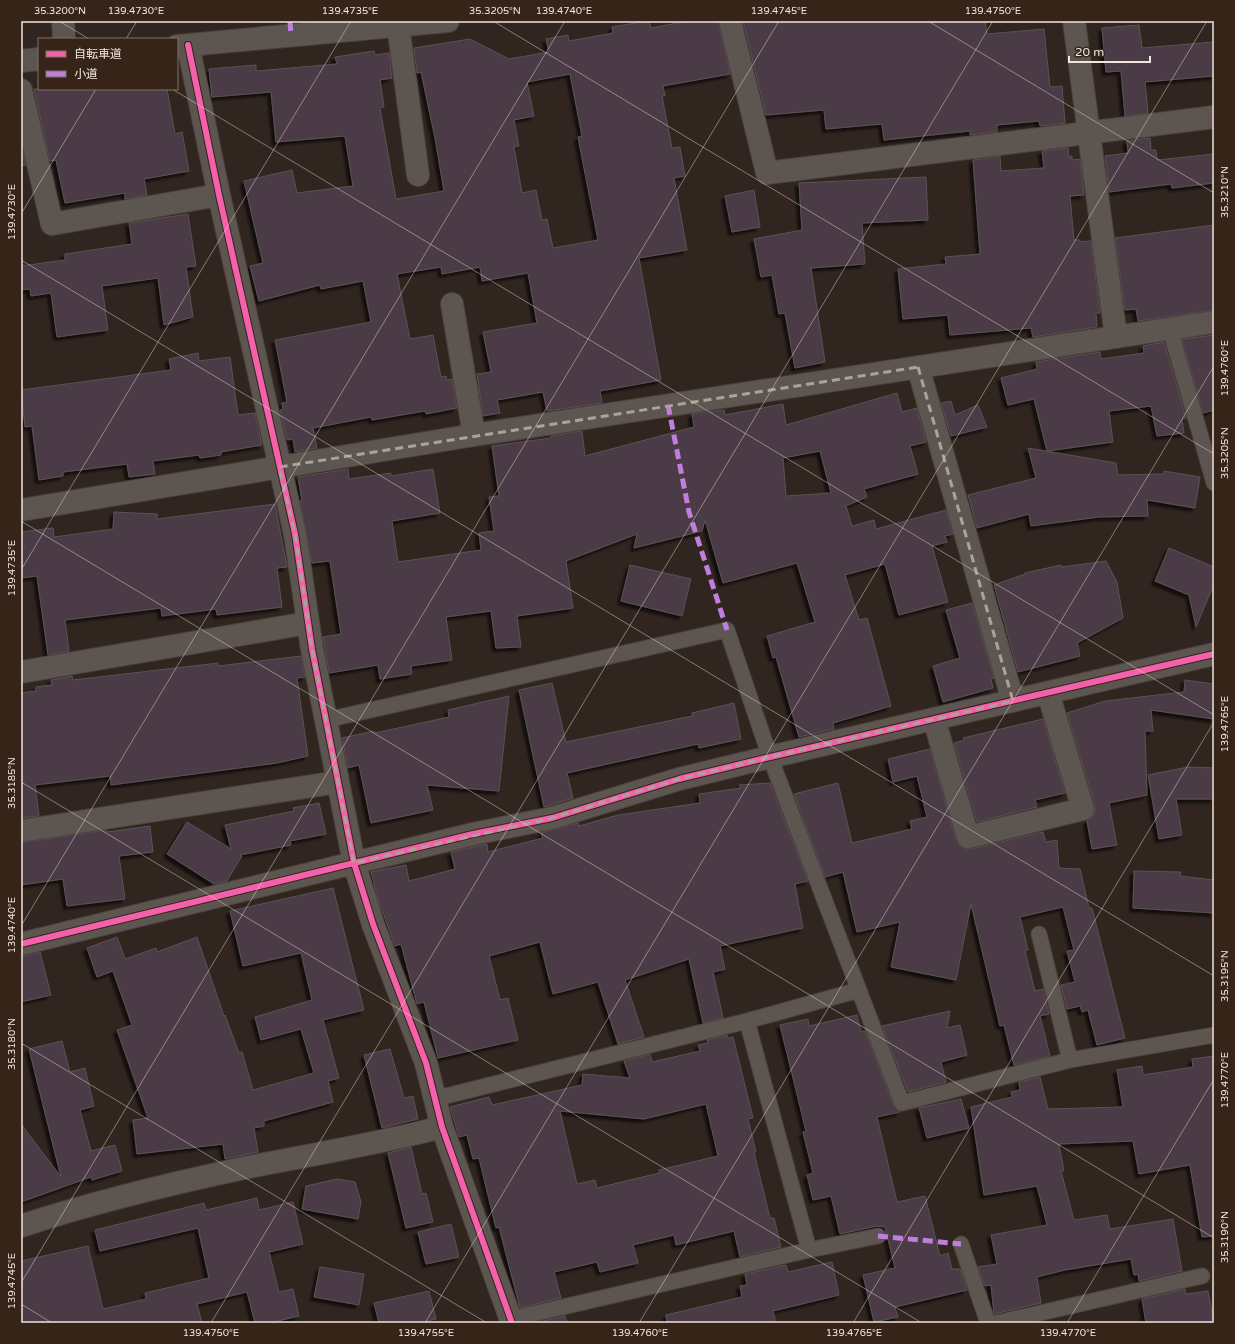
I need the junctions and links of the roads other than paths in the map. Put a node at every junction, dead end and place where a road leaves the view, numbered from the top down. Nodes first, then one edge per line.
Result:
1 (63, 21) edge
2 (448, 21) edge
3 (730, 21) edge
4 (1074, 21) edge
5 (398, 24) junction
6 (64, 38) edge
7 (182, 45) edge
8 (38, 59) edge
9 (21, 61) edge
10 (21, 90) edge
11 (1214, 117) edge
12 (1089, 133) junction
13 (418, 175) dead end
14 (219, 195) junction
15 (452, 304) dead end
16 (1214, 322) edge
17 (1170, 329) junction
18 (1116, 337) junction
19 (918, 367) junction
20 (474, 435) junction
21 (279, 467) junction
22 (1214, 483) edge
23 (21, 510) edge
24 (308, 623) junction
25 (1214, 654) edge
26 (21, 672) edge
27 (1048, 693) junction
28 (1013, 701) junction
29 (934, 719) junction
30 (326, 720) junction
31 (770, 757) junction
32 (338, 782) junction
33 (21, 831) edge
34 (354, 863) junction
35 (1039, 934) dead end
36 (21, 944) edge
37 (859, 990) junction
38 (747, 1022) junction
39 (1214, 1035) edge
40 (1070, 1060) junction
41 (434, 1099) junction
42 (442, 1127) junction
43 (21, 1226) edge
44 (878, 1236) dead end
45 (961, 1244) dead end
46 (809, 1250) junction
47 (1202, 1276) dead end
48 (512, 1321) edge
49 (988, 1323) edge
50 (996, 1323) edge

1 - 6 street
2 - 5 street
3 - 12 street
4 - 12 street
5 - 7 street
5 - 13 street
7 - 14 street
8 - 9 street
10 - 14 street
11 - 12 street
12 - 18 street
14 - 21 street
15 - 20 street
16 - 17 street
17 - 18 street
17 - 22 lane
18 - 19 street
19 - 20 street
19 - 28 street
20 - 21 street
21 - 23 street
21 - 24 street
24 - 26 street
24 - 30 street
25 - 27 street
27 - 28 street
27 - 29 street
28 - 29 street
29 - 31 street
30 - 31 lane
30 - 32 street
31 - 34 street
31 - 37 lane
32 - 33 street
32 - 34 street
34 - 36 street
34 - 41 street
35 - 40 lane
37 - 38 lane
37 - 40 lane
38 - 41 lane
38 - 46 lane
39 - 40 lane
41 - 42 street
42 - 43 street
42 - 48 street
44 - 46 lane
45 - 49 lane
46 - 48 lane
47 - 50 lane

